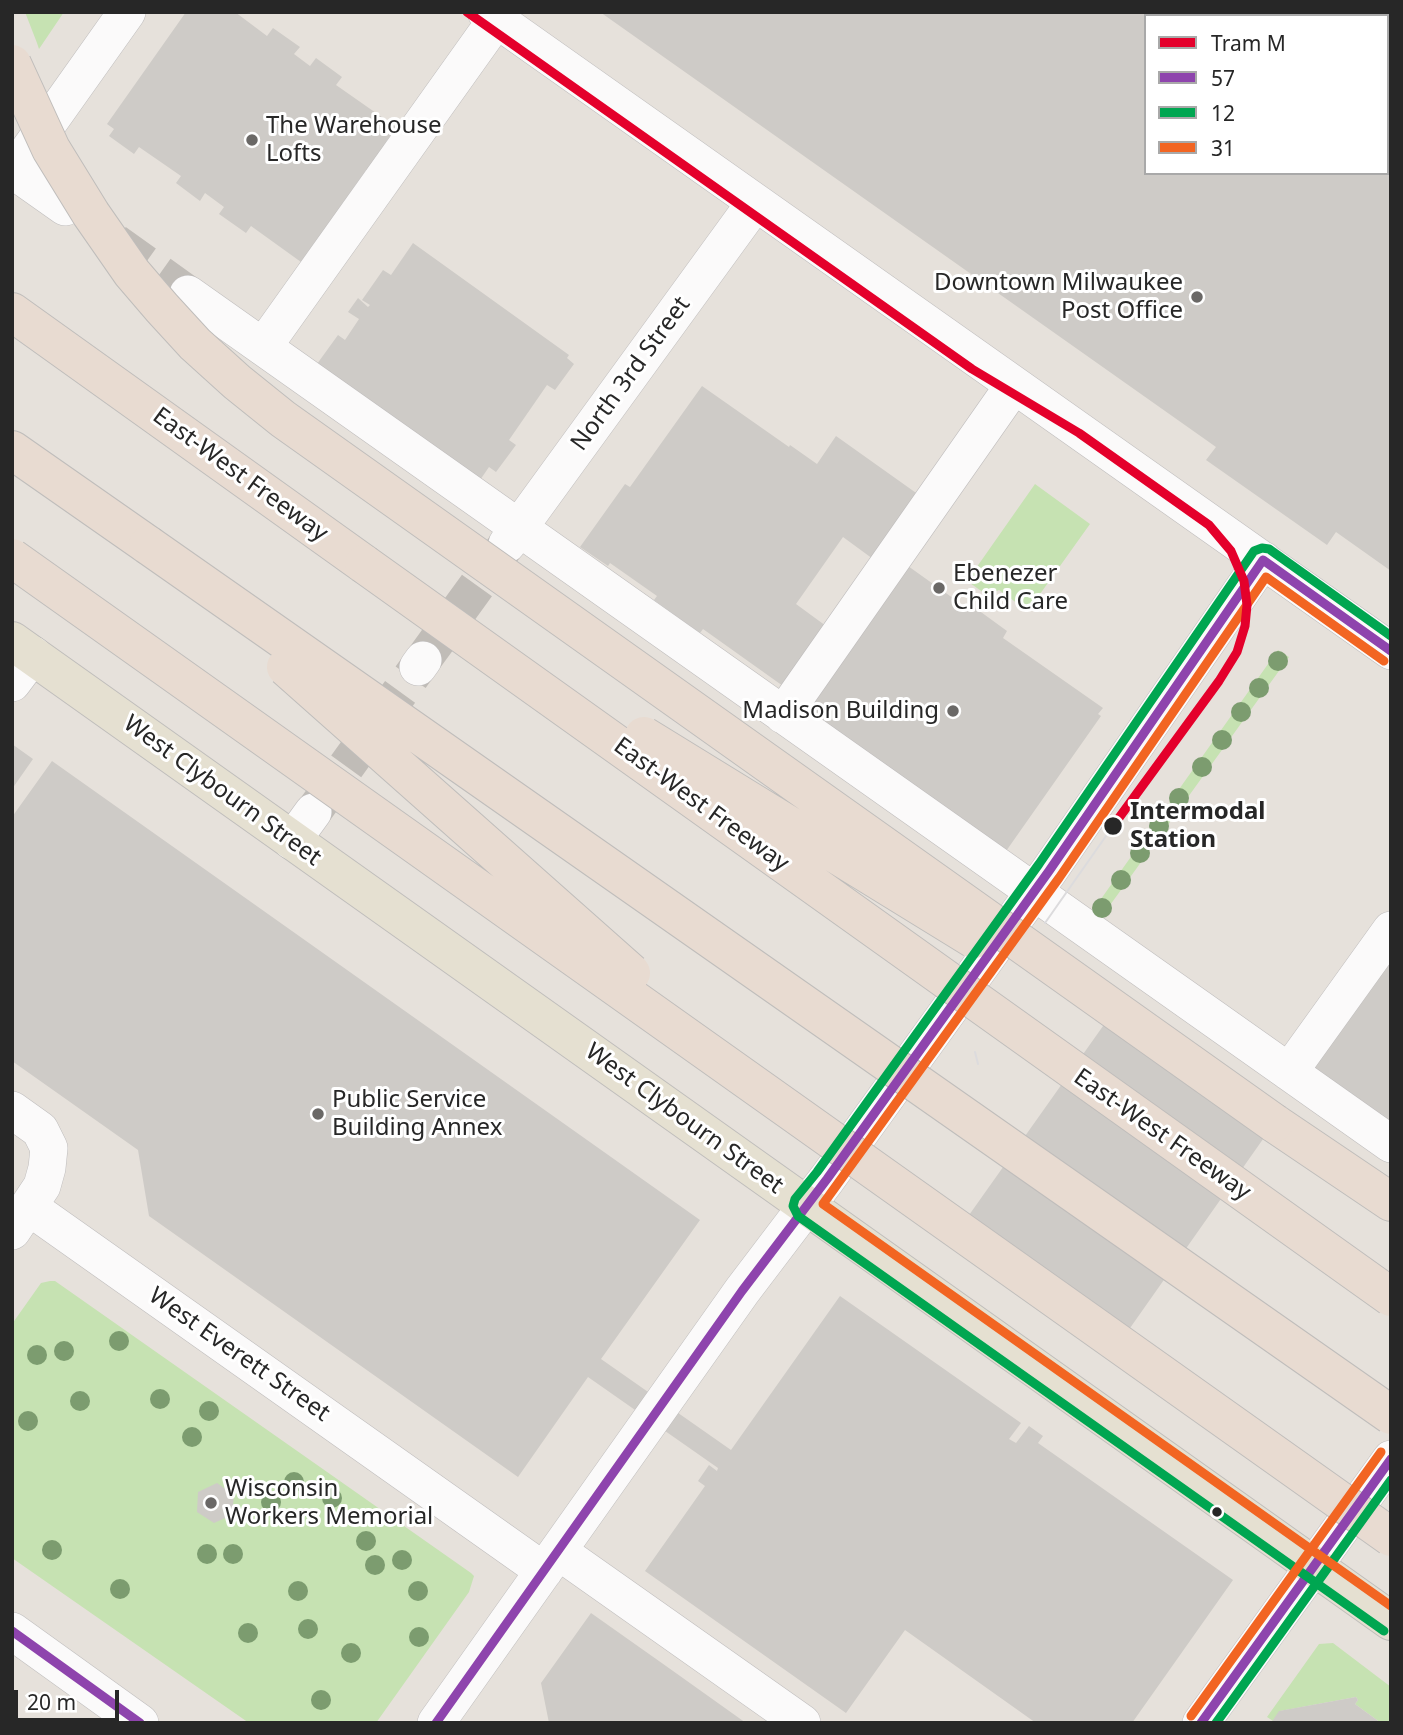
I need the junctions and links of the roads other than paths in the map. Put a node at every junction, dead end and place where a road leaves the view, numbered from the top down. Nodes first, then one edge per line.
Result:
1 (127, 12) edge
2 (491, 16) edge
3 (12, 64) edge
4 (13, 173) edge
5 (755, 203) junction
6 (65, 206) dead end
7 (188, 294) tunnel mouth
8 (12, 312) edge
9 (263, 347) junction
10 (1014, 385) junction
11 (12, 450) edge
12 (513, 536) junction
13 (148, 545) junction
14 (12, 558) edge
15 (1263, 560) junction
16 (365, 564) junction
17 (1391, 650) edge
18 (19, 660) edge
19 (783, 715) junction
20 (1034, 892) junction
21 (1391, 930) edge
22 (1289, 1072) junction
23 (784, 1107) junction
24 (12, 1110) edge
25 (1274, 1123) junction
26 (1391, 1144) edge
27 (1391, 1202) edge
28 (805, 1206) junction
29 (21, 1219) edge
30 (1391, 1297) edge
31 (1391, 1415) edge
32 (1391, 1460) edge
33 (1391, 1537) edge
34 (551, 1561) junction
35 (1313, 1567) junction
36 (1391, 1621) edge
37 (12, 1631) edge
38 (140, 1723) edge
39 (436, 1723) edge
40 (802, 1723) edge
41 (1201, 1723) edge

1 - 4 street
2 - 5 street
2 - 9 street
3 - 25 highway, bridge
4 - 6 street
5 - 10 street
5 - 12 street, North 3rd Street
7 - 9 street
8 - 16 highway, East-West Freeway
9 - 12 street
10 - 15 street
10 - 19 street
11 - 13 highway
12 - 19 street
13 - 23 highway, bridge
13 - 31 highway, bridge
14 - 23 highway, bridge
15 - 17 street
15 - 20 street
16 - 25 highway, bridge
16 - 30 highway, East-West Freeway, bridge
18 - 28 main road, West Clybourn Street
19 - 20 street
20 - 22 street
20 - 28 street
21 - 22 street
22 - 26 street
23 - 33 highway, bridge
24 - 29 street, West Everett Street
25 - 27 highway
28 - 34 street
28 - 35 main road, West Clybourn Street
29 - 34 street, West Everett Street
32 - 35 street
34 - 39 street
34 - 40 street, West Everett Street
35 - 36 main road, West Clybourn Street
35 - 41 street
37 - 38 street

